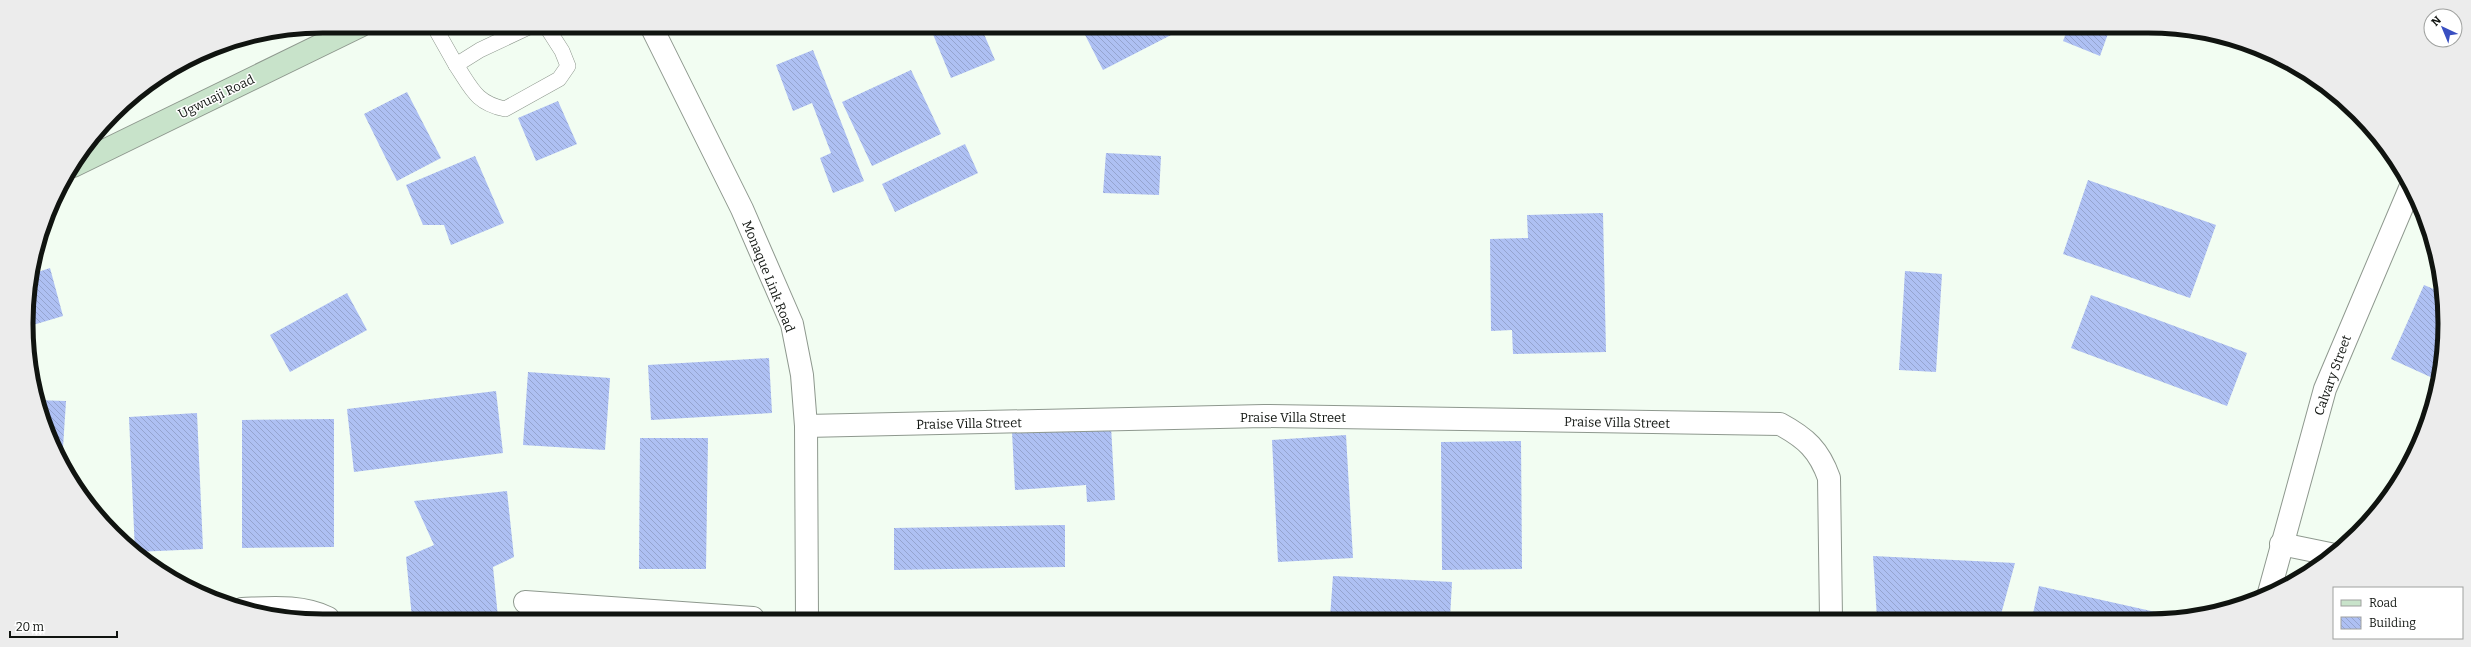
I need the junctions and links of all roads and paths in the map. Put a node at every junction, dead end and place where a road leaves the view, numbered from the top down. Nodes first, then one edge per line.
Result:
1 (344, 33) edge
2 (438, 33) edge
3 (517, 33) edge
4 (550, 33) edge
5 (654, 33) edge
6 (456, 65) junction
7 (82, 161) edge
8 (2408, 194) edge
9 (806, 426) junction
10 (2281, 544) junction
11 (2325, 553) edge
12 (2271, 587) edge
13 (525, 602) dead end
14 (267, 608) edge
15 (320, 614) edge
16 (696, 614) edge
17 (807, 614) edge
18 (1831, 614) edge

1 - 7 main road, Ugwuaji Road
2 - 6 lane
3 - 6 lane
4 - 6 lane
5 - 9 street, Monaque Link Road
8 - 10 street, Calvary Street
9 - 17 street, Monaque Link Road
9 - 18 street, Praise Villa Street
10 - 11 street
10 - 12 street, Calvary Street
13 - 16 street
14 - 15 street

